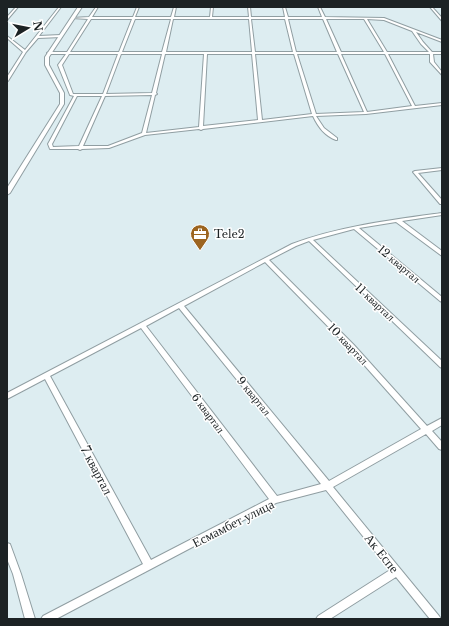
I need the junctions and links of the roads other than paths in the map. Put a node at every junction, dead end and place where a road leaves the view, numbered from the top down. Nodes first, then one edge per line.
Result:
1 (18, 7) edge
2 (60, 7) edge
3 (80, 7) edge
4 (97, 7) edge
5 (138, 7) edge
6 (175, 7) edge
7 (212, 7) edge
8 (249, 7) edge
9 (284, 7) edge
10 (320, 7) edge
11 (430, 7) edge
12 (73, 18) junction
13 (91, 18) junction
14 (133, 18) junction
15 (173, 18) junction
16 (211, 18) junction
17 (249, 18) junction
18 (286, 18) junction
19 (324, 18) junction
20 (366, 18) junction
21 (7, 19) edge
22 (442, 20) edge
23 (413, 30) junction
24 (61, 36) junction
25 (7, 37) edge
26 (36, 38) junction
27 (442, 42) edge
28 (25, 52) junction
29 (49, 53) junction
30 (68, 53) junction
31 (120, 53) junction
32 (163, 53) junction
33 (206, 53) junction
34 (253, 53) junction
35 (295, 53) junction
36 (386, 53) junction
37 (431, 53) junction
38 (340, 54) junction
39 (442, 54) edge
40 (442, 74) edge
41 (7, 80) edge
42 (155, 94) junction
43 (74, 95) junction
44 (104, 95) junction
45 (62, 96) junction
46 (442, 104) edge
47 (414, 107) junction
48 (366, 112) junction
49 (314, 116) junction
50 (260, 121) junction
51 (201, 128) junction
52 (144, 134) junction
53 (336, 139) dead end
54 (80, 149) junction
55 (442, 169) edge
56 (7, 194) edge
57 (442, 203) edge
58 (442, 214) edge
59 (398, 221) junction
60 (356, 228) junction
61 (309, 239) junction
62 (441, 253) edge
63 (266, 260) junction
64 (442, 300) edge
65 (180, 305) junction
66 (142, 325) junction
67 (442, 365) edge
68 (46, 375) junction
69 (7, 396) edge
70 (442, 421) edge
71 (427, 430) junction
72 (442, 447) edge
73 (328, 486) junction
74 (274, 500) junction
75 (7, 547) edge
76 (149, 566) junction
77 (397, 571) junction
78 (30, 619) edge
79 (46, 619) edge
80 (321, 619) edge
81 (436, 619) edge

1 - 21 street
2 - 26 street
3 - 12 main road
4 - 13 street
5 - 14 street
6 - 15 street
7 - 16 street
8 - 17 street
9 - 18 street
10 - 19 street
11 - 22 street
12 - 13 street
12 - 24 main road
13 - 14 street
13 - 30 street
14 - 15 street
14 - 31 street
15 - 16 street
15 - 32 street
16 - 17 street
17 - 18 street
17 - 34 street
18 - 19 street
18 - 35 street
19 - 20 street
19 - 38 street
20 - 23 street
20 - 36 street
23 - 27 street
23 - 37 street
24 - 26 street
24 - 29 main road
25 - 28 street
26 - 28 street
28 - 41 street
29 - 30 street
29 - 45 main road
30 - 31 street
30 - 43 street
31 - 32 street
31 - 44 street
32 - 33 street
32 - 42 street
33 - 34 street
33 - 51 street
34 - 35 street
34 - 50 street
35 - 38 street
35 - 49 street
36 - 37 street
36 - 38 street
36 - 47 street
37 - 39 street
37 - 40 street
38 - 48 street
42 - 44 street
42 - 52 street
43 - 44 street
43 - 45 street
43 - 54 street
44 - 54 street
45 - 56 main road
46 - 47 street
47 - 48 street
48 - 49 street
49 - 50 street
49 - 53 street
50 - 51 street
51 - 52 street
52 - 54 street
55 - 57 street
58 - 59 street
59 - 60 street
59 - 62 street
60 - 61 street
60 - 64 street, 12 квартал
61 - 63 street
61 - 67 street, 11 квартал
63 - 65 street
63 - 71 street, 10 квартал
65 - 66 street
65 - 73 street, 9 квартал
66 - 68 street
66 - 74 street, 6 квартал
68 - 69 street
68 - 76 street, 7 квартал
70 - 71 street, Есмамбет улица
71 - 72 street
71 - 73 street, Есмамбет улица
73 - 74 street, Есмамбет улица
73 - 77 street, Ак Еспе
74 - 76 street, Есмамбет улица
75 - 78 street
76 - 79 street, Есмамбет улица
77 - 80 street
77 - 81 street, Ак Еспе

